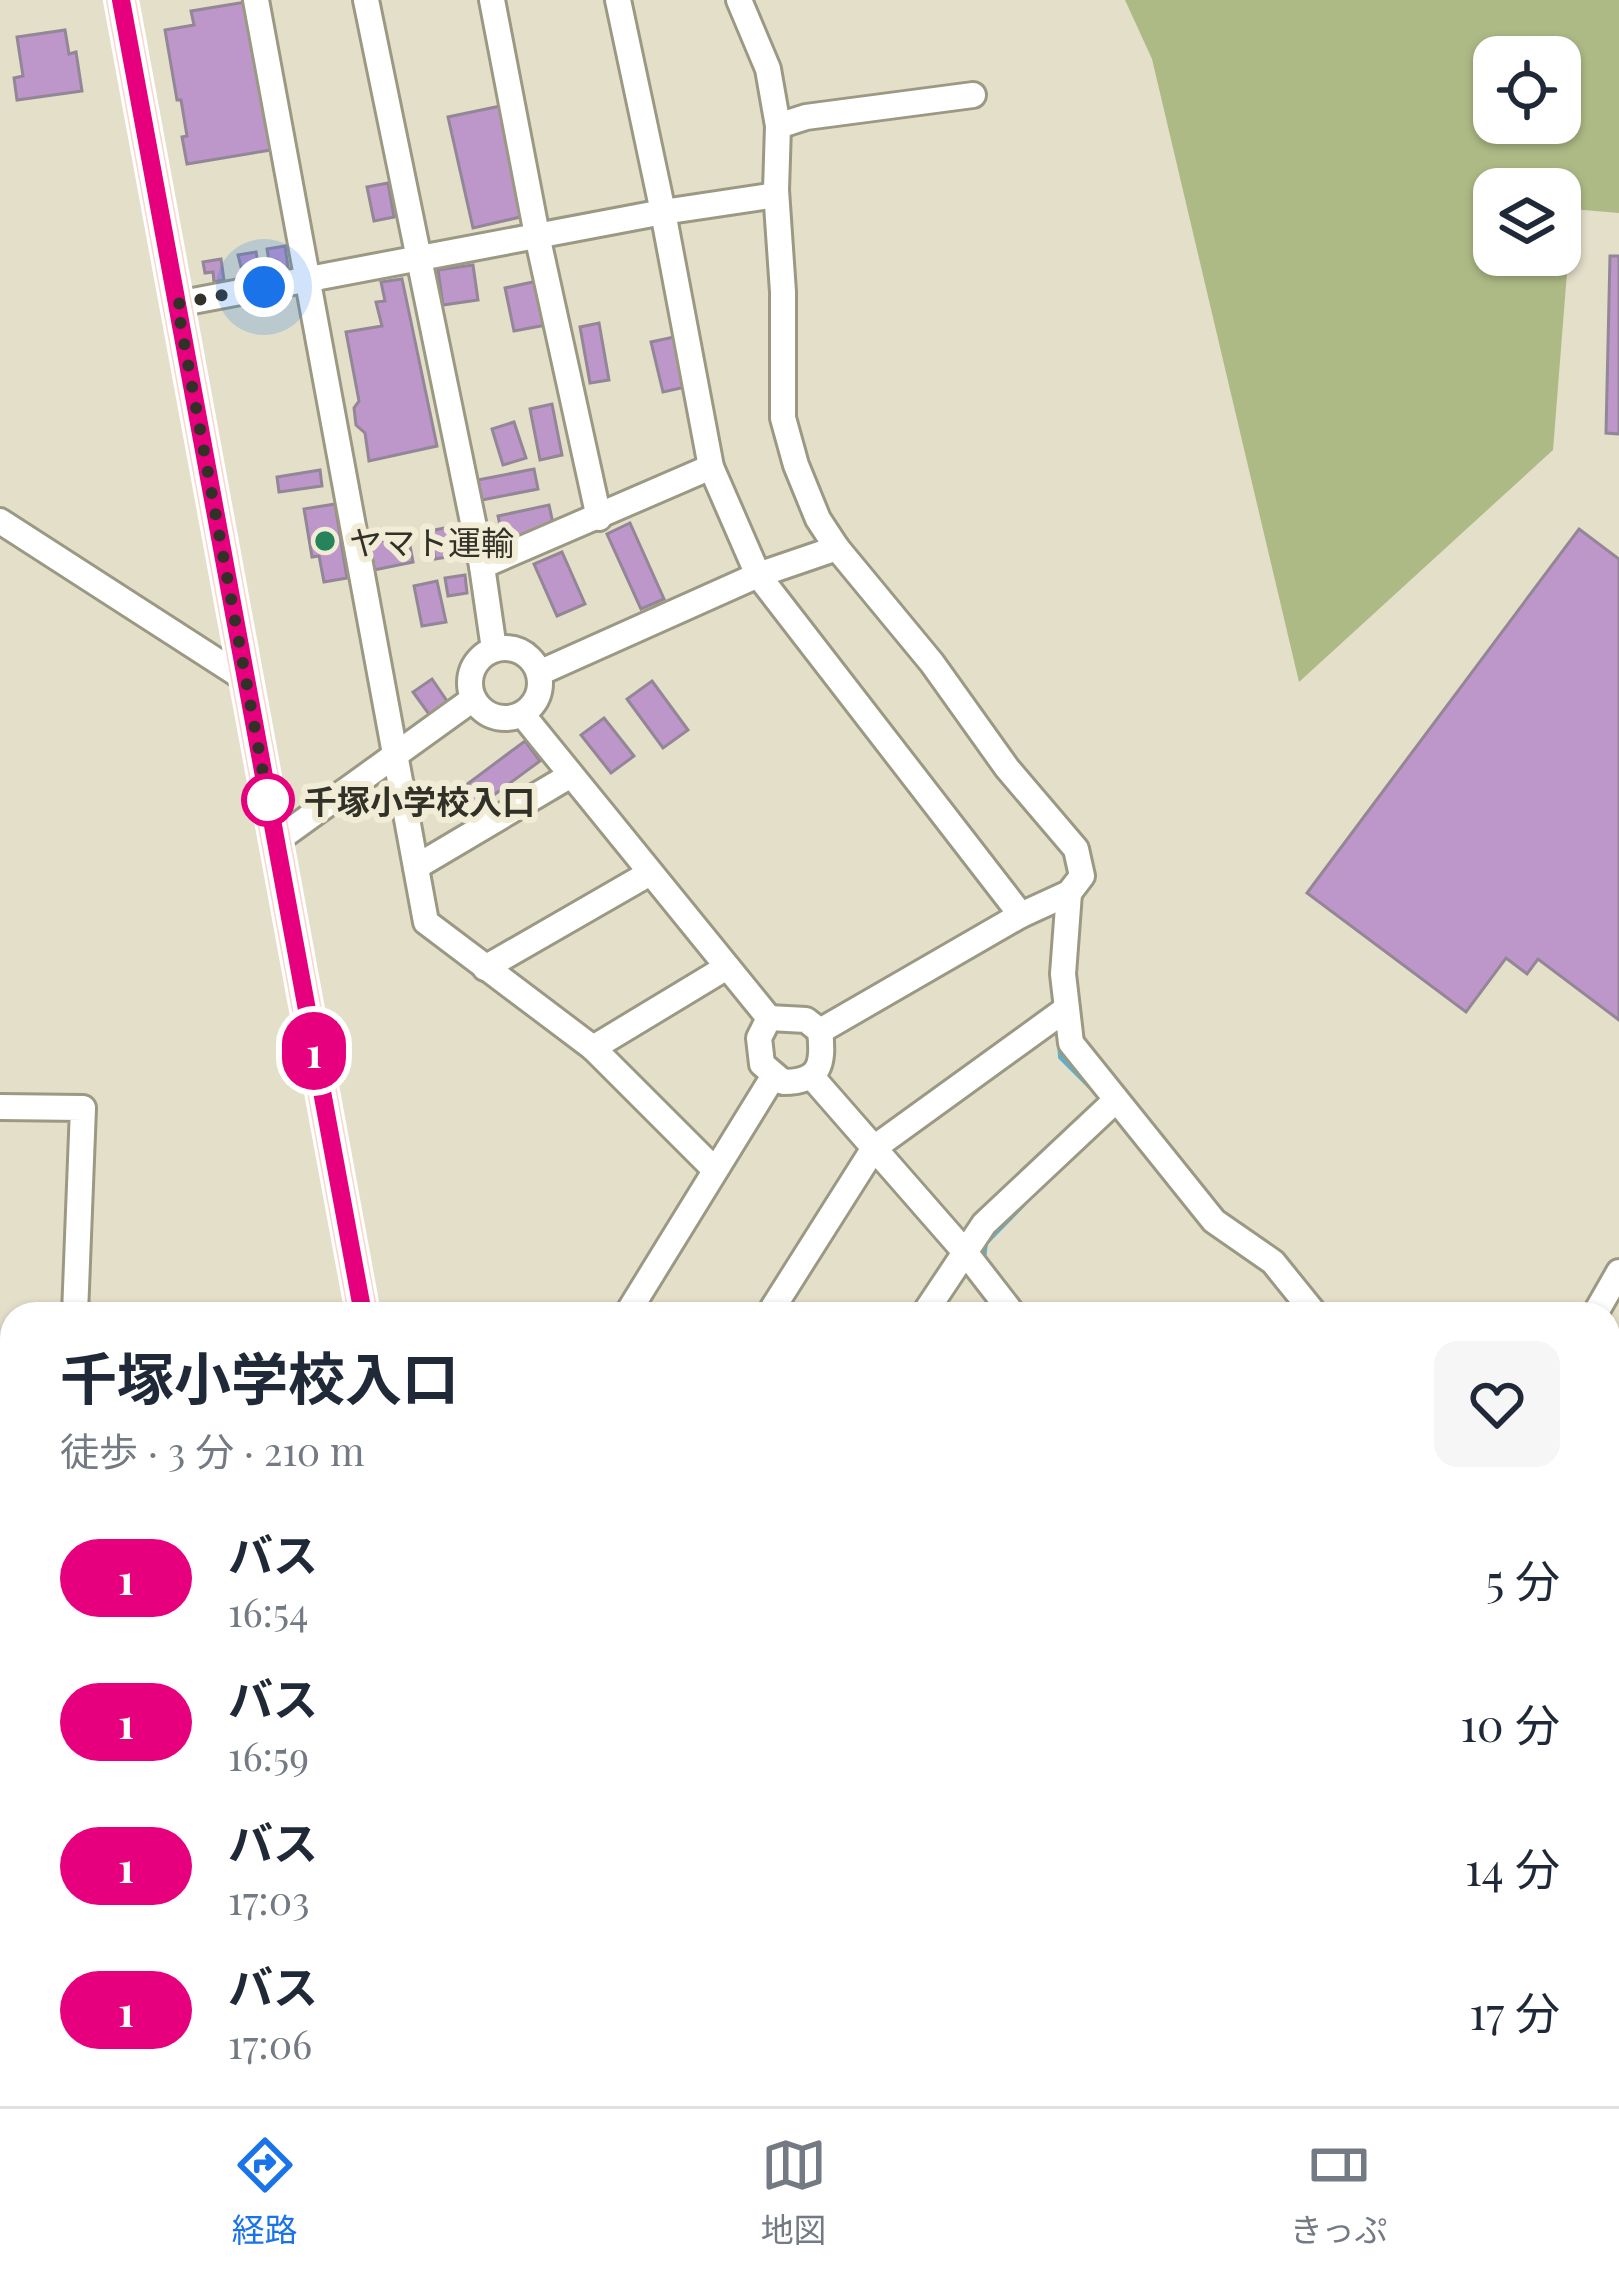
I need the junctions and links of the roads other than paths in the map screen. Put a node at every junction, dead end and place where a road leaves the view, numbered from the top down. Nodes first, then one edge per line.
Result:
1 (121, 0) edge
2 (256, 0) edge
3 (366, 0) edge
4 (492, 0) edge
5 (618, 0) edge
6 (739, 0) edge
7 (974, 95) dead end
8 (778, 126) junction
9 (776, 195) junction
10 (663, 212) junction
11 (537, 235) junction
12 (418, 256) junction
13 (308, 279) junction
14 (177, 304) junction
15 (711, 467) junction
16 (599, 518) junction
17 (0, 521) edge
18 (837, 548) junction
19 (482, 566) junction
20 (758, 575) junction
21 (494, 649) junction
22 (539, 673) junction
23 (245, 679) junction
24 (473, 699) junction
25 (522, 714) junction
26 (396, 756) junction
27 (571, 776) junction
28 (276, 841) junction
29 (416, 867) junction
30 (650, 874) junction
31 (1069, 893) junction
32 (1021, 915) junction
33 (728, 967) junction
34 (485, 968) junction
35 (1066, 1009) junction
36 (769, 1018) junction
37 (820, 1031) junction
38 (592, 1048) junction
39 (812, 1076) junction
40 (773, 1077) junction
41 (1116, 1100) junction
42 (0, 1107) edge
43 (874, 1148) junction
44 (715, 1171) junction
45 (965, 1252) junction
46 (1619, 1271) edge
47 (76, 1302) edge
48 (361, 1302) edge
49 (634, 1302) edge
50 (778, 1302) edge
51 (931, 1302) edge
52 (1004, 1302) edge
53 (1305, 1302) edge
54 (1602, 1302) edge

1 - 14 main road
2 - 13 street
3 - 12 street
4 - 11 street
5 - 10 street
6 - 8 street
7 - 8 street
8 - 9 street
9 - 10 street
9 - 18 street
10 - 11 street
10 - 15 street
11 - 12 street
11 - 16 street
12 - 13 street
12 - 19 street
13 - 14 street
13 - 26 street
14 - 23 main road
15 - 16 street
15 - 20 street
16 - 19 street
17 - 23 street
18 - 20 street
18 - 31 street
19 - 21 street
20 - 22 street
20 - 32 street
21 - 22 street
21 - 24 street
22 - 25 street
23 - 28 main road
24 - 25 street
24 - 26 street
25 - 27 street
26 - 28 street
26 - 29 street
27 - 29 street
27 - 30 street
28 - 48 main road
29 - 34 street
30 - 33 street
30 - 34 street
31 - 32 street
31 - 35 street
32 - 37 street
33 - 36 street
33 - 38 street
34 - 38 street
35 - 41 street
35 - 43 street
36 - 37 street
36 - 40 street
37 - 39 street
38 - 44 street
39 - 40 street
39 - 43 street
40 - 44 street
41 - 45 street
41 - 53 street
42 - 47 street
43 - 45 street
43 - 50 street
44 - 49 street
45 - 51 street
45 - 52 street
46 - 54 street

